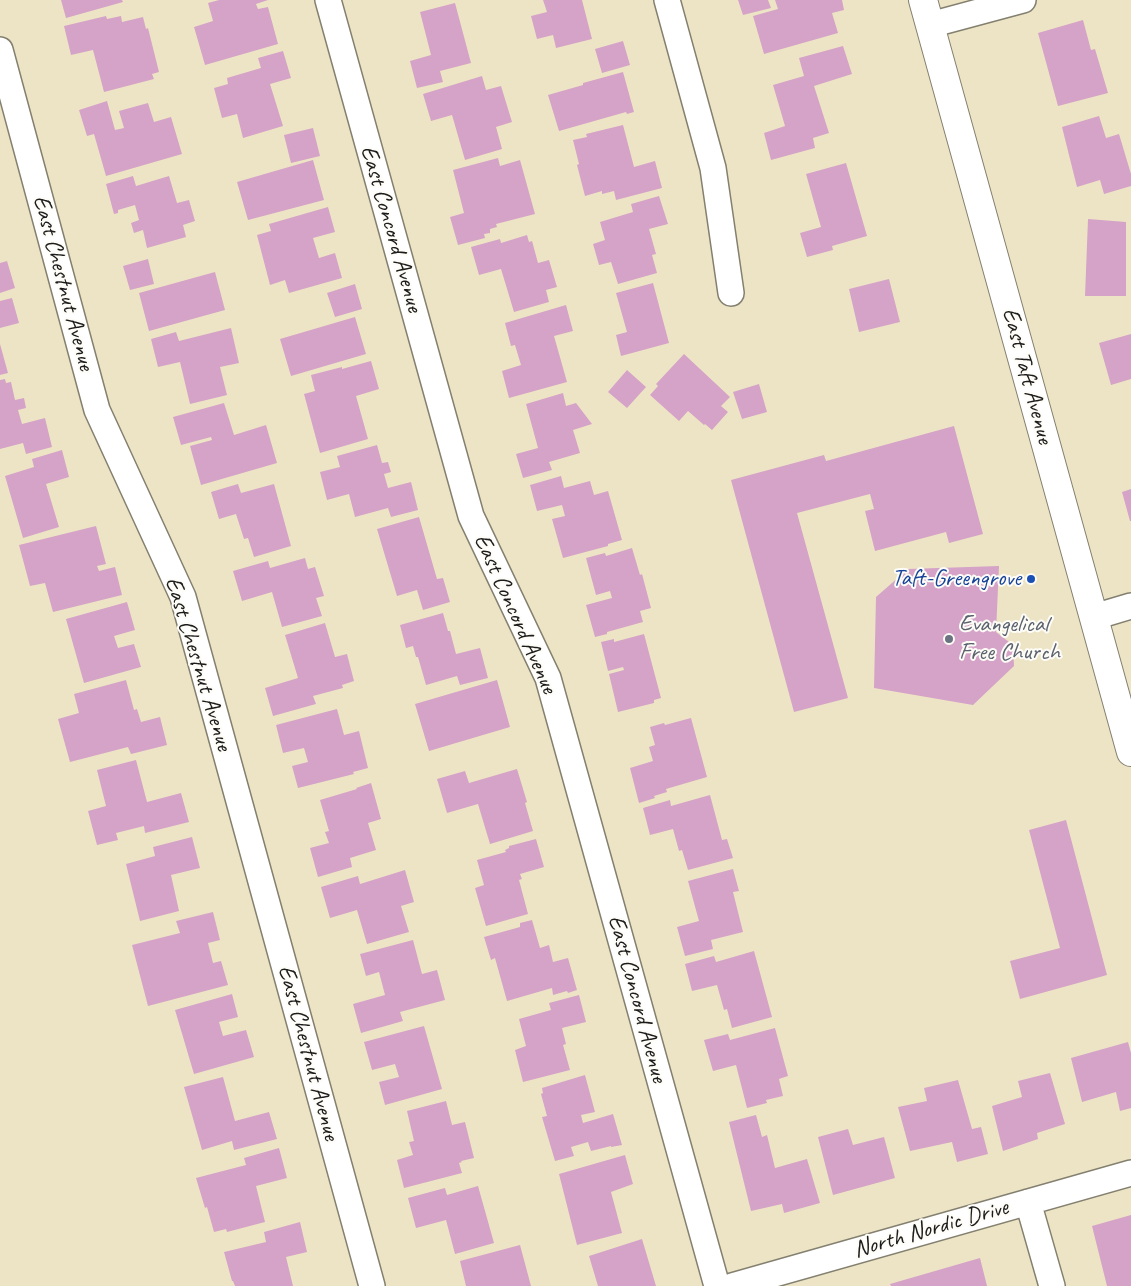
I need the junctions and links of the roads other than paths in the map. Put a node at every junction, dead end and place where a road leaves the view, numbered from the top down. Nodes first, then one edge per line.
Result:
1 (328, 0) edge
2 (667, 0) edge
3 (1023, 0) edge
4 (927, 12) edge
5 (0, 50) edge
6 (730, 293) dead end
7 (1131, 606) edge
8 (1094, 617) junction
9 (1131, 752) edge
10 (1131, 1173) edge
11 (1028, 1202) junction
12 (372, 1286) edge
13 (717, 1286) edge
14 (732, 1286) edge
15 (1052, 1286) edge

1 - 13 street, East Concord Avenue
2 - 6 street
3 - 4 street
4 - 8 main road, East Taft Avenue
5 - 12 street, East Chestnut Avenue
7 - 8 street
8 - 9 main road, East Taft Avenue
10 - 11 street, North Nordic Drive
11 - 14 street, North Nordic Drive
11 - 15 street

